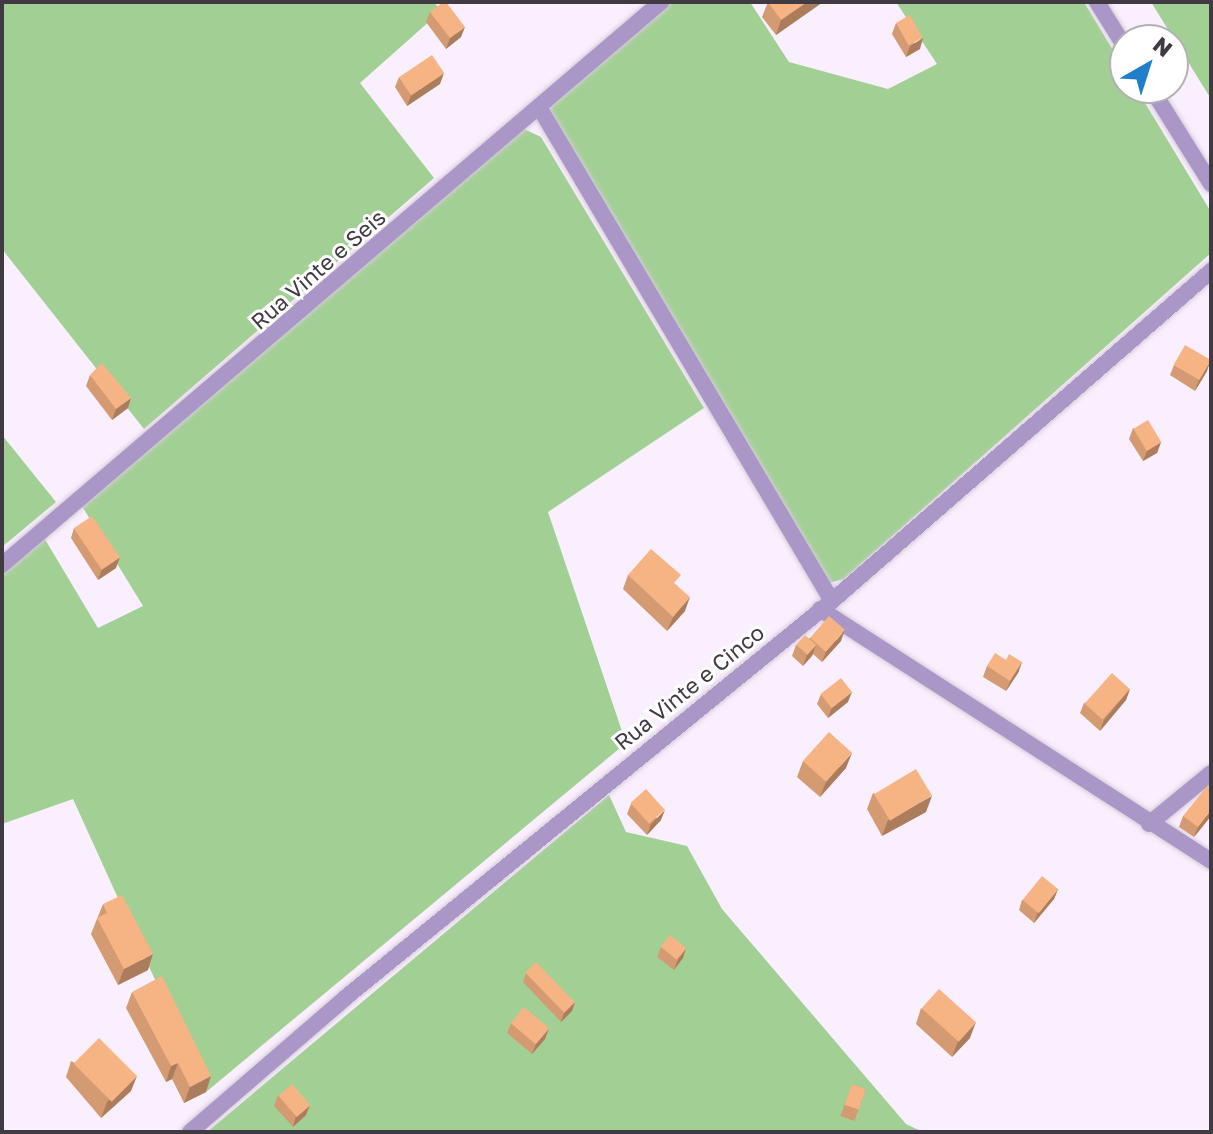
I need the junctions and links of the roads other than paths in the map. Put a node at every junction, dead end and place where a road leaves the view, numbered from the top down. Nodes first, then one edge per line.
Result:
1 (661, 2) edge
2 (1097, 2) edge
3 (1111, 24) edge
4 (1161, 104) edge
5 (539, 107) junction
6 (1211, 184) edge
7 (1211, 271) edge
8 (2, 565) edge
9 (826, 605) junction
10 (1211, 773) edge
11 (1149, 824) junction
12 (1211, 861) edge
13 (190, 1132) edge

1 - 5 street, Rua Vinte e Seis
2 - 3 street
4 - 6 street
5 - 8 street, Rua Vinte e Seis
5 - 9 street
7 - 9 street, Rua Vinte e Cinco
9 - 11 street
9 - 13 street, Rua Vinte e Cinco
10 - 11 street
11 - 12 street

